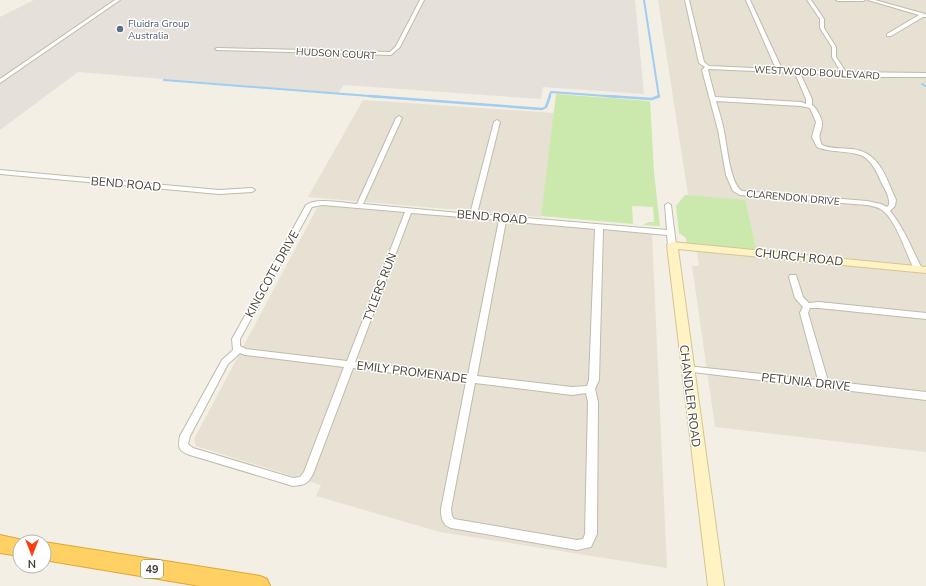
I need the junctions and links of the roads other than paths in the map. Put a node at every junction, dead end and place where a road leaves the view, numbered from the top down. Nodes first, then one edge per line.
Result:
1 (118, 0) edge
2 (422, 0) edge
3 (687, 0) edge
4 (748, 0) edge
5 (809, 0) edge
6 (838, 0) edge
7 (863, 0) edge
8 (870, 0) edge
9 (924, 16) edge
10 (889, 35) dead end
11 (217, 49) dead end
12 (708, 67) junction
13 (779, 69) junction
14 (796, 70) junction
15 (844, 73) junction
16 (926, 75) edge
17 (0, 81) edge
18 (713, 99) junction
19 (809, 106) junction
20 (399, 118) dead end
21 (497, 122) dead end
22 (0, 172) edge
23 (252, 190) dead end
24 (313, 204) joint
25 (668, 205) dead end
26 (359, 206) junction
27 (409, 210) junction
28 (887, 210) junction
29 (473, 216) junction
30 (503, 218) junction
31 (599, 227) junction
32 (670, 233) junction
33 (672, 245) junction
34 (922, 269) edge
35 (793, 277) dead end
36 (807, 306) junction
37 (926, 316) edge
38 (238, 349) junction
39 (351, 365) junction
40 (687, 369) junction
41 (470, 379) junction
42 (824, 384) junction
43 (590, 389) junction
44 (926, 396) edge
45 (0, 544) edge
46 (12, 546) edge
47 (52, 552) edge
48 (260, 586) edge
49 (716, 586) edge

1 - 17 street
2 - 11 street, HUDSON COURT
3 - 12 street, CLARENDON DRIVE
4 - 13 street
5 - 15 street
6 - 7 street
8 - 9 street
9 - 10 street
12 - 13 street, WESTWOOD BOULEVARD
12 - 18 street, CLARENDON DRIVE
13 - 14 street, WESTWOOD BOULEVARD
14 - 15 street, WESTWOOD BOULEVARD
14 - 19 street
15 - 16 street, WESTWOOD BOULEVARD
18 - 19 street
18 - 28 street, CLARENDON DRIVE
19 - 28 street
20 - 26 street
21 - 29 street
22 - 23 street, BEND ROAD
24 - 26 street, BEND ROAD
24 - 38 street, KINGCOTE DRIVE
25 - 32 street, CHANDLER ROAD
26 - 27 street, BEND ROAD
27 - 29 street, BEND ROAD
27 - 39 street, TYLERS RUN
28 - 34 street
29 - 30 street, BEND ROAD
30 - 31 street, BEND ROAD
30 - 41 street
31 - 32 street, BEND ROAD
31 - 43 street
32 - 33 street, CHANDLER ROAD
33 - 34 main road, CHURCH ROAD
33 - 40 main road, CHANDLER ROAD
35 - 36 street
36 - 37 street
36 - 42 street
38 - 39 street, EMILY PROMENADE
38 - 39 street, TYLERS RUN
39 - 41 street, EMILY PROMENADE
40 - 42 street, PETUNIA DRIVE
40 - 49 main road, CHANDLER ROAD
41 - 43 street, EMILY PROMENADE
41 - 43 street
42 - 44 street, PETUNIA DRIVE
45 - 46 highway
47 - 48 highway, 49

